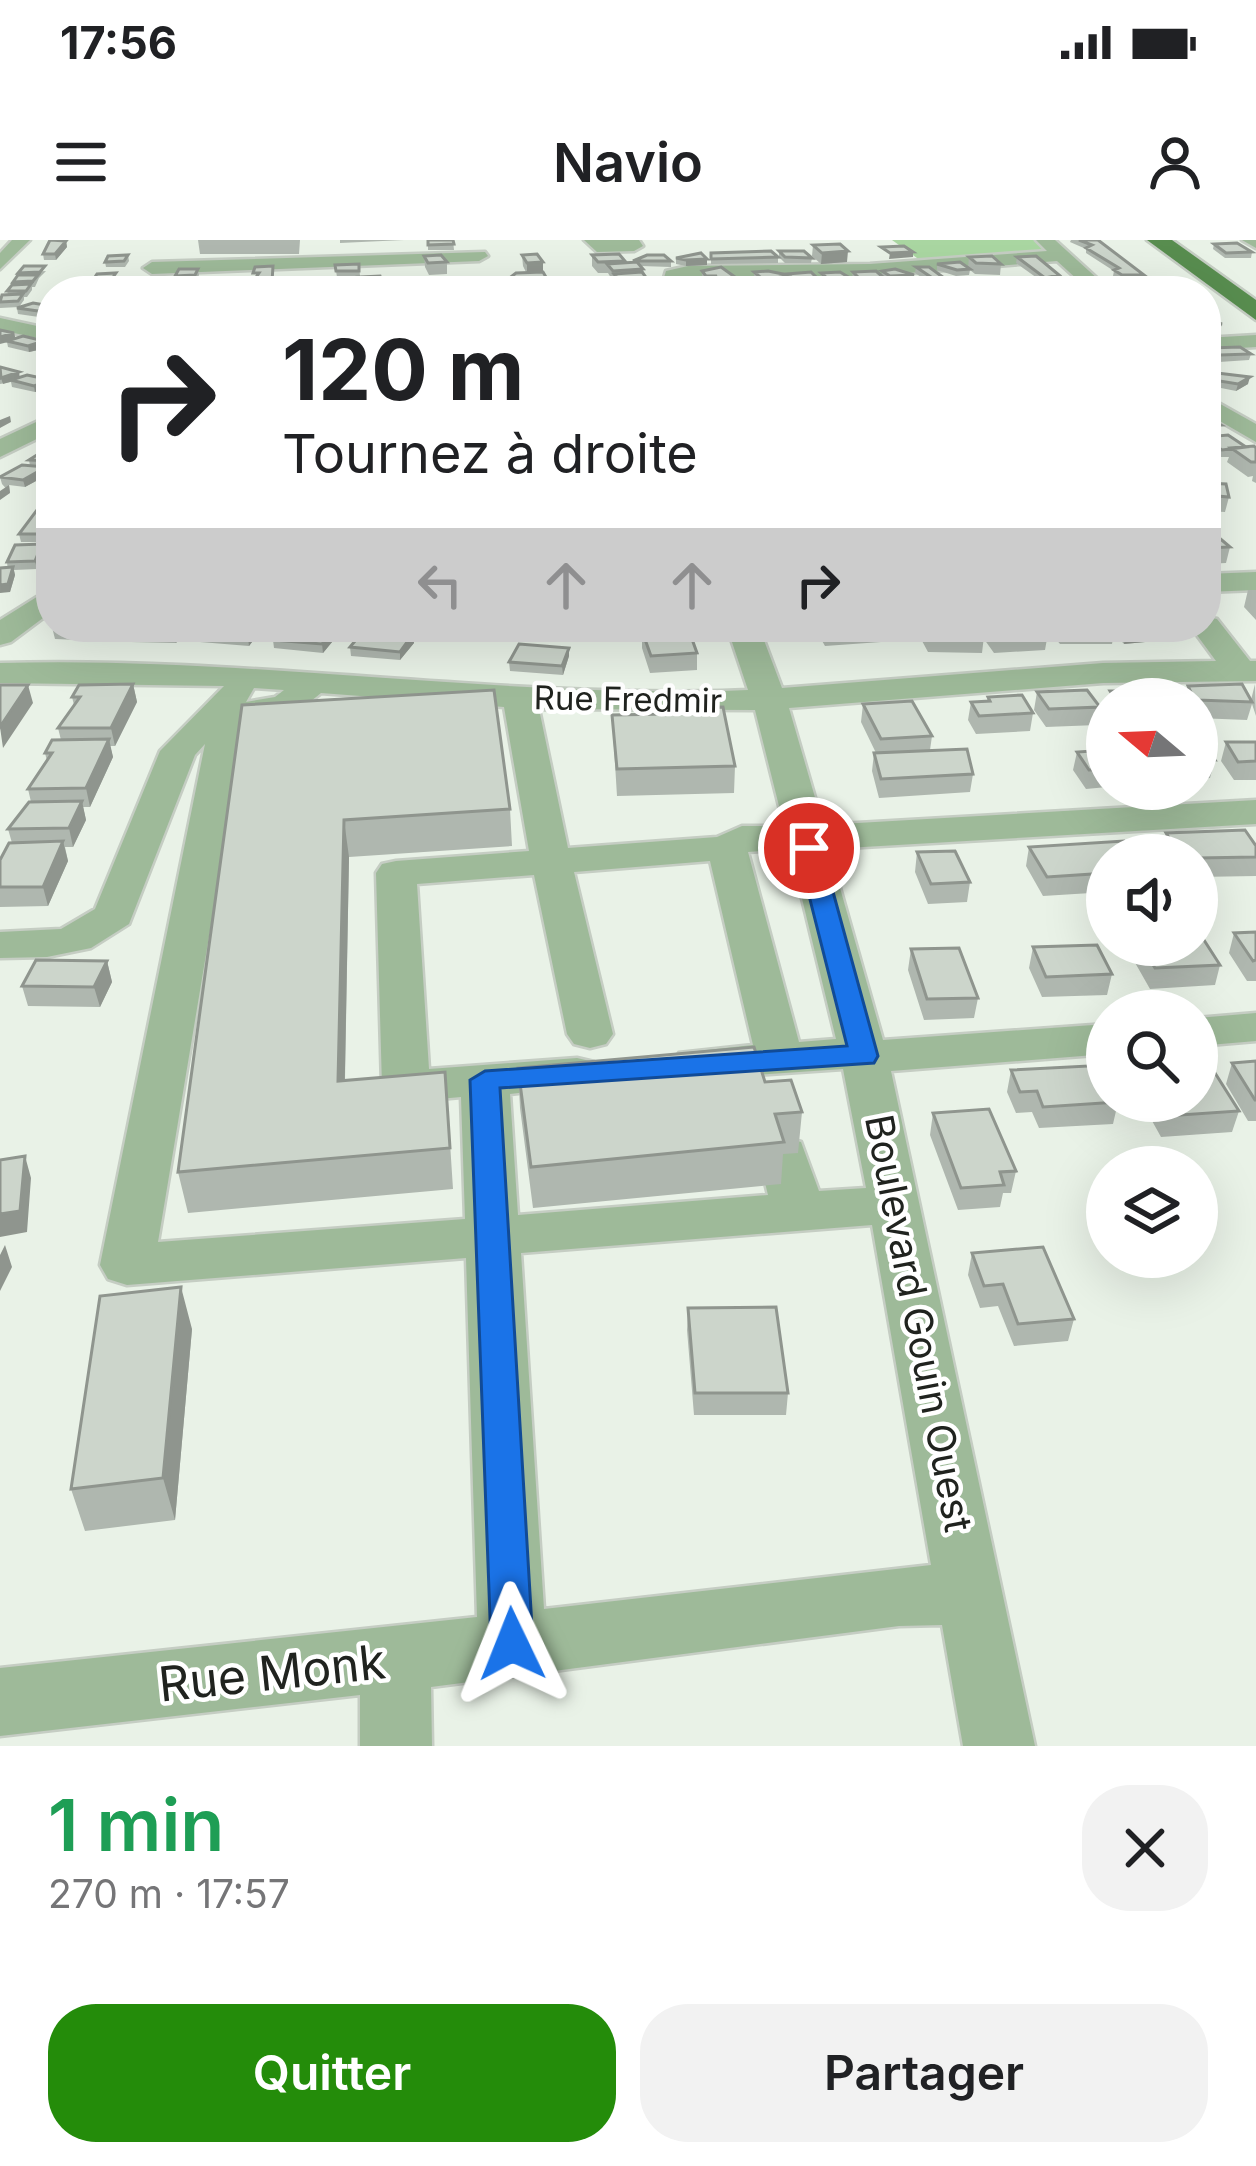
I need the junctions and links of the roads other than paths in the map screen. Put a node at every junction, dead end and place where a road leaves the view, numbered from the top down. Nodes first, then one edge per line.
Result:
1 (21, 240) edge
2 (1045, 240) edge
3 (1135, 240) edge
4 (1158, 240) edge
5 (635, 246) edge
6 (598, 247) edge
7 (481, 248) edge
8 (1062, 255) junction
9 (308, 262) junction
10 (0, 264) edge
11 (147, 276) edge
12 (308, 276) edge
13 (674, 276) edge
14 (1085, 276) edge
15 (1183, 276) edge
16 (1207, 276) edge
17 (1221, 286) edge
18 (1221, 305) edge
19 (1256, 312) edge
20 (0, 324) edge
21 (36, 332) edge
22 (1256, 332) edge
23 (1256, 341) edge
24 (1221, 343) edge
25 (16, 408) dead end
26 (1221, 413) edge
27 (36, 414) edge
28 (36, 427) edge
29 (1256, 435) edge
30 (0, 449) edge
31 (1256, 581) edge
32 (1221, 582) edge
33 (36, 608) edge
34 (0, 635) edge
35 (749, 642) edge
36 (1221, 642) edge
37 (1249, 671) edge
38 (0, 673) edge
39 (254, 675) junction
40 (315, 681) junction
41 (769, 697) junction
42 (520, 698) junction
43 (1256, 812) edge
44 (807, 838) junction
45 (728, 848) junction
46 (550, 859) junction
47 (0, 945) edge
48 (1256, 1027) edge
49 (1218, 1030) edge
50 (1086, 1041) edge
51 (864, 1056) junction
52 (770, 1059) junction
53 (657, 1067) edge
54 (485, 1080) junction
55 (897, 1204) junction
56 (798, 1211) junction
57 (493, 1238) junction
58 (973, 1594) junction
59 (512, 1644) junction
60 (395, 1659) junction
61 (0, 1702) edge
62 (396, 1746) edge
63 (999, 1746) edge

1 - 10 street
2 - 8 street
3 - 15 main road
4 - 16 main road
5 - 6 street
7 - 9 street
8 - 13 street
8 - 14 street
9 - 11 street
9 - 12 street
17 - 19 main road
18 - 22 main road
20 - 21 street
23 - 24 street
25 - 27 street
26 - 29 street
28 - 30 street
31 - 32 street
33 - 34 street
35 - 41 street, Boulevard Gouin Ouest
36 - 37 street
37 - 41 street, Rue Fredmir
38 - 39 street, Rue Fredmir
39 - 40 street, Rue Fredmir
39 - 47 street
40 - 42 street, Rue Fredmir
40 - 57 street
41 - 42 street, Rue Fredmir
41 - 44 street, Boulevard Gouin Ouest
42 - 46 street
43 - 44 street
44 - 45 street
44 - 51 street, Boulevard Gouin Ouest
45 - 46 street
45 - 52 street
46 - 54 street
46 - 54 street
48 - 49 street
50 - 51 street
51 - 52 street
51 - 55 street, Boulevard Gouin Ouest
52 - 53 street
52 - 56 street
54 - 57 street
55 - 56 street
55 - 58 street, Boulevard Gouin Ouest
56 - 57 street
57 - 59 street
58 - 59 street, Rue Monk
58 - 63 street, Boulevard Gouin Ouest
59 - 60 street, Rue Monk
60 - 61 street, Rue Monk
60 - 62 street

